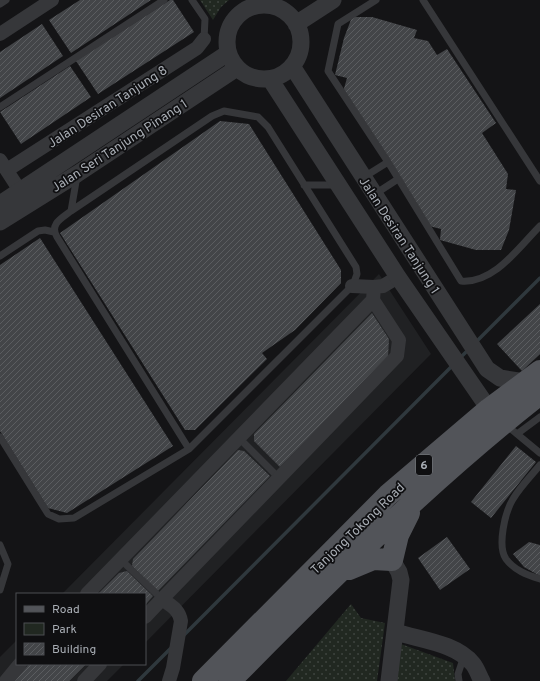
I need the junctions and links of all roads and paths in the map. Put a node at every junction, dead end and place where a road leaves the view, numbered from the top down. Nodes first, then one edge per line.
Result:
1 (6, 0) edge
2 (52, 0) edge
3 (164, 0) edge
4 (192, 0) edge
5 (333, 0) edge
6 (376, 0) edge
7 (423, 0) edge
8 (0, 4) edge
9 (296, 24) junction
10 (0, 34) edge
11 (204, 39) joint
12 (228, 53) junction
13 (292, 66) junction
14 (237, 68) junction
15 (270, 79) junction
16 (0, 106) edge
17 (388, 162) junction
18 (3, 165) edge
19 (77, 174) junction
20 (364, 177) junction
21 (398, 179) junction
22 (540, 181) edge
23 (304, 185) junction
24 (339, 185) junction
25 (375, 194) junction
26 (24, 197) junction
27 (0, 204) edge
28 (71, 211) junction
29 (0, 222) edge
30 (540, 226) edge
31 (54, 232) junction
32 (0, 256) edge
33 (398, 277) junction
34 (352, 286) junction
35 (374, 293) junction
36 (535, 383) edge
37 (539, 418) edge
38 (503, 422) junction
39 (0, 437) edge
40 (238, 437) junction
41 (189, 449) junction
42 (540, 453) edge
43 (540, 465) edge
44 (279, 478) junction
45 (429, 487) junction
46 (0, 545) edge
47 (120, 559) junction
48 (392, 560) junction
49 (340, 573) junction
50 (540, 579) edge
51 (0, 590) edge
52 (87, 593) edge
53 (162, 599) junction
54 (146, 616) edge
55 (396, 632) junction
56 (464, 656) junction
57 (19, 665) edge
58 (99, 665) edge
59 (171, 674) edge
60 (6, 681) edge
61 (84, 681) edge
62 (203, 681) edge
63 (230, 681) edge
64 (389, 681) edge
65 (459, 681) edge
66 (482, 681) edge

1 - 8 lane
2 - 10 street
3 - 16 lane
4 - 11 lane
5 - 9 street
6 - 17 lane
7 - 22 lane
9 - 12 street
9 - 13 street
11 - 18 street, Jalan Desiran Tanjung 8
12 - 14 street
12 - 26 street, Jalan Seri Tanjung Pinang 1
13 - 15 street
13 - 20 street, Jalan Desiran Tanjung 1
14 - 15 street
14 - 19 street, Jalan Seri Tanjung Pinang 1
15 - 24 street, Jalan Desiran Tanjung 1
17 - 20 lane
17 - 21 lane
18 - 26 street
19 - 26 street, Jalan Seri Tanjung Pinang 1
19 - 28 lane
20 - 25 street, Jalan Desiran Tanjung 1
21 - 25 lane
21 - 30 lane
23 - 24 lane
23 - 28 lane
23 - 34 lane
24 - 33 street, Jalan Desiran Tanjung 1
25 - 36 street, Jalan Desiran Tanjung 1
26 - 27 street, Jalan Seri Tanjung Pinang 1
26 - 29 street, Jalan Seri Tanjung Pinang 1
28 - 31 lane
31 - 32 lane
31 - 41 lane
33 - 35 street
33 - 38 street, Jalan Desiran Tanjung 1
34 - 35 street
34 - 41 lane
35 - 40 street
35 - 44 street
36 - 38 main road, Tanjong Tokong Road / 6
37 - 38 lane
38 - 42 lane
38 - 45 main road, Tanjong Tokong Road / 6
38 - 62 main road, Tanjong Tokong Road / 6
39 - 41 lane
40 - 44 lane
40 - 47 street
43 - 50 lane
44 - 53 street
45 - 48 main road
45 - 49 main road, Tanjong Tokong Road / 6
46 - 51 lane
47 - 52 street
47 - 53 lane
48 - 49 main road
48 - 55 street
49 - 63 main road, Tanjong Tokong Road / 6
53 - 54 street
53 - 59 street
55 - 56 street
55 - 64 street
56 - 65 lane
56 - 66 street
57 - 60 street
58 - 61 street

